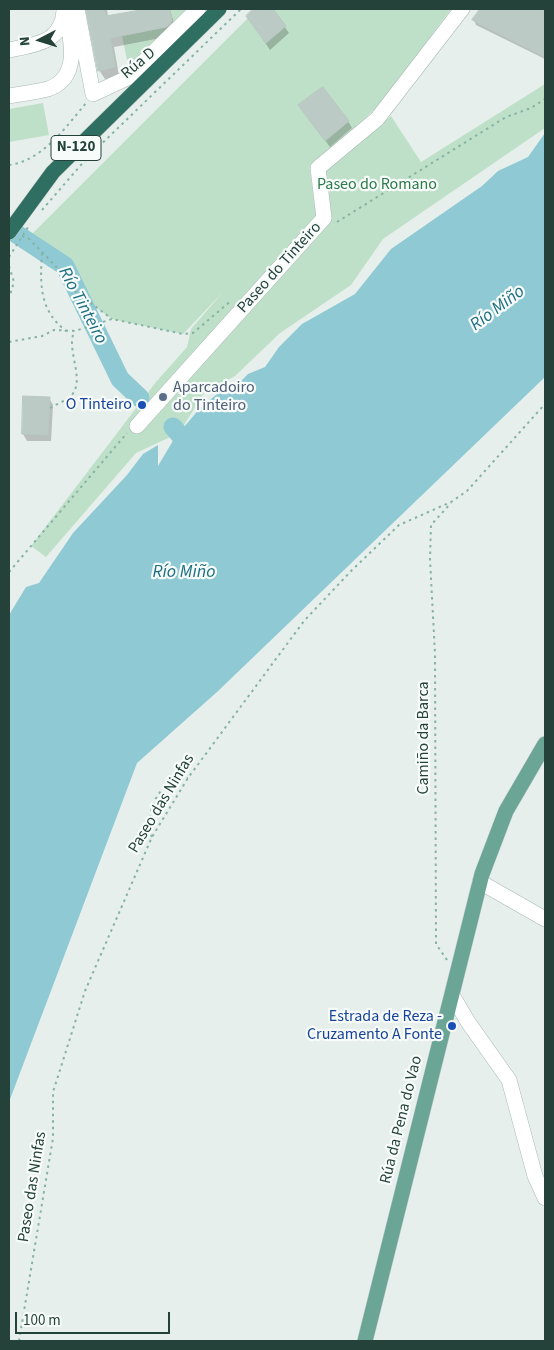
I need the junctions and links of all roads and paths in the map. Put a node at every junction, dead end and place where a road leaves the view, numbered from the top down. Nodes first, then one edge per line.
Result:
1 (65, 9) edge
2 (77, 9) edge
3 (198, 9) edge
4 (207, 9) edge
5 (220, 9) edge
6 (240, 9) edge
7 (462, 9) edge
8 (9, 50) edge
9 (133, 81) junction
10 (93, 94) junction
11 (9, 96) edge
12 (545, 99) edge
13 (9, 165) edge
14 (37, 216) dead end
15 (324, 218) junction
16 (17, 227) edge
17 (42, 252) junction
18 (9, 256) edge
19 (9, 266) edge
20 (236, 296) dead end
21 (9, 298) edge
22 (112, 319) junction
23 (66, 331) junction
24 (75, 331) junction
25 (9, 342) edge
26 (545, 404) edge
27 (50, 408) dead end
28 (137, 426) joint
29 (451, 502) junction
30 (9, 572) edge
31 (545, 744) edge
32 (188, 778) junction
33 (152, 837) junction
34 (480, 882) junction
35 (545, 919) edge
36 (457, 974) junction
37 (452, 995) junction
38 (545, 1198) edge
39 (19, 1341) edge
40 (365, 1341) edge

1 - 8 street
1 - 11 street
2 - 10 street
3 - 9 street, Rúa D
4 - 9 highway, N-120
5 - 9 highway, N-120
6 - 14 path
7 - 15 street, Paseo do Tinteiro
9 - 10 street, Rúa D
9 - 16 highway, N-120
10 - 13 path
12 - 15 path
15 - 28 street, Paseo do Tinteiro
16 - 17 path
16 - 18 path, bridge
17 - 22 path
17 - 23 path
19 - 21 path
20 - 22 path
22 - 24 path
23 - 24 path
23 - 25 path
24 - 27 path
26 - 29 path, Paseo das Ninfas
28 - 30 path
29 - 32 path, Paseo das Ninfas
29 - 36 path, Camiño da Barca
31 - 34 main road, Rúa da Pena do Vao
32 - 33 path, Paseo das Ninfas
32 - 33 path
33 - 39 path, Paseo das Ninfas
34 - 35 street
34 - 36 main road, Rúa da Pena do Vao
36 - 37 main road, Rúa da Pena do Vao
37 - 38 street
37 - 40 main road, Rúa da Pena do Vao

